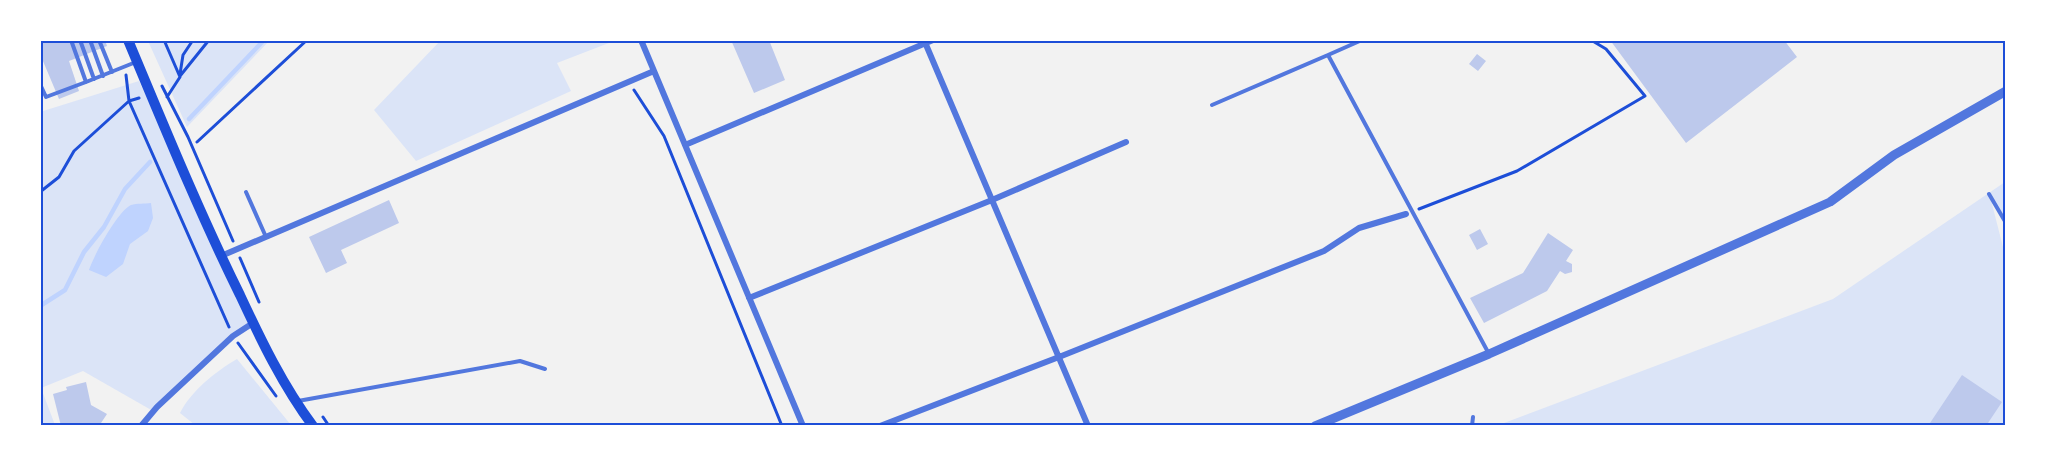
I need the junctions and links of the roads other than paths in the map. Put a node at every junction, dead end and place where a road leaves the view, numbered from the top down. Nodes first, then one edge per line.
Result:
1 (71, 40) edge
2 (80, 40) edge
3 (90, 40) edge
4 (99, 40) edge
5 (128, 40) edge
6 (641, 40) edge
7 (933, 40) edge
8 (1362, 40) edge
9 (925, 42) edge
10 (1328, 55) junction
11 (137, 62) junction
12 (654, 70) junction
13 (112, 72) junction
14 (103, 76) junction
15 (94, 80) junction
16 (87, 82) junction
17 (40, 84) edge
18 (2006, 91) edge
19 (1212, 105) dead end
20 (1126, 142) dead end
21 (685, 145) junction
22 (246, 192) dead end
23 (1989, 194) dead end
24 (992, 200) junction
25 (1406, 214) road end
26 (2006, 224) edge
27 (266, 237) junction
28 (221, 256) junction
29 (749, 298) junction
30 (253, 323) junction
31 (1489, 354) junction
32 (1059, 357) junction
33 (544, 369) dead end
34 (296, 402) junction
35 (1473, 417) dead end
36 (141, 426) edge
37 (313, 426) edge
38 (803, 426) edge
39 (880, 426) edge
40 (1088, 426) edge
41 (1315, 426) edge
42 (1472, 426) edge

1 - 16 lane
2 - 15 lane
3 - 14 lane
4 - 13 lane
5 - 11 main road
6 - 12 street
7 - 9 street
8 - 10 lane
9 - 21 street
9 - 24 street
10 - 19 lane
10 - 31 lane
11 - 13 lane
11 - 28 main road
12 - 21 street
12 - 27 street
13 - 14 lane
14 - 15 lane
15 - 16 lane
16 - 17 lane
18 - 31 street
20 - 24 street
21 - 29 street
22 - 27 lane
23 - 26 lane
24 - 29 street
24 - 32 street
25 - 32 street
27 - 28 street
28 - 30 main road
29 - 38 street
30 - 34 main road
30 - 36 street
31 - 41 street
32 - 39 street
32 - 40 street
33 - 34 lane
34 - 37 main road
35 - 42 lane

